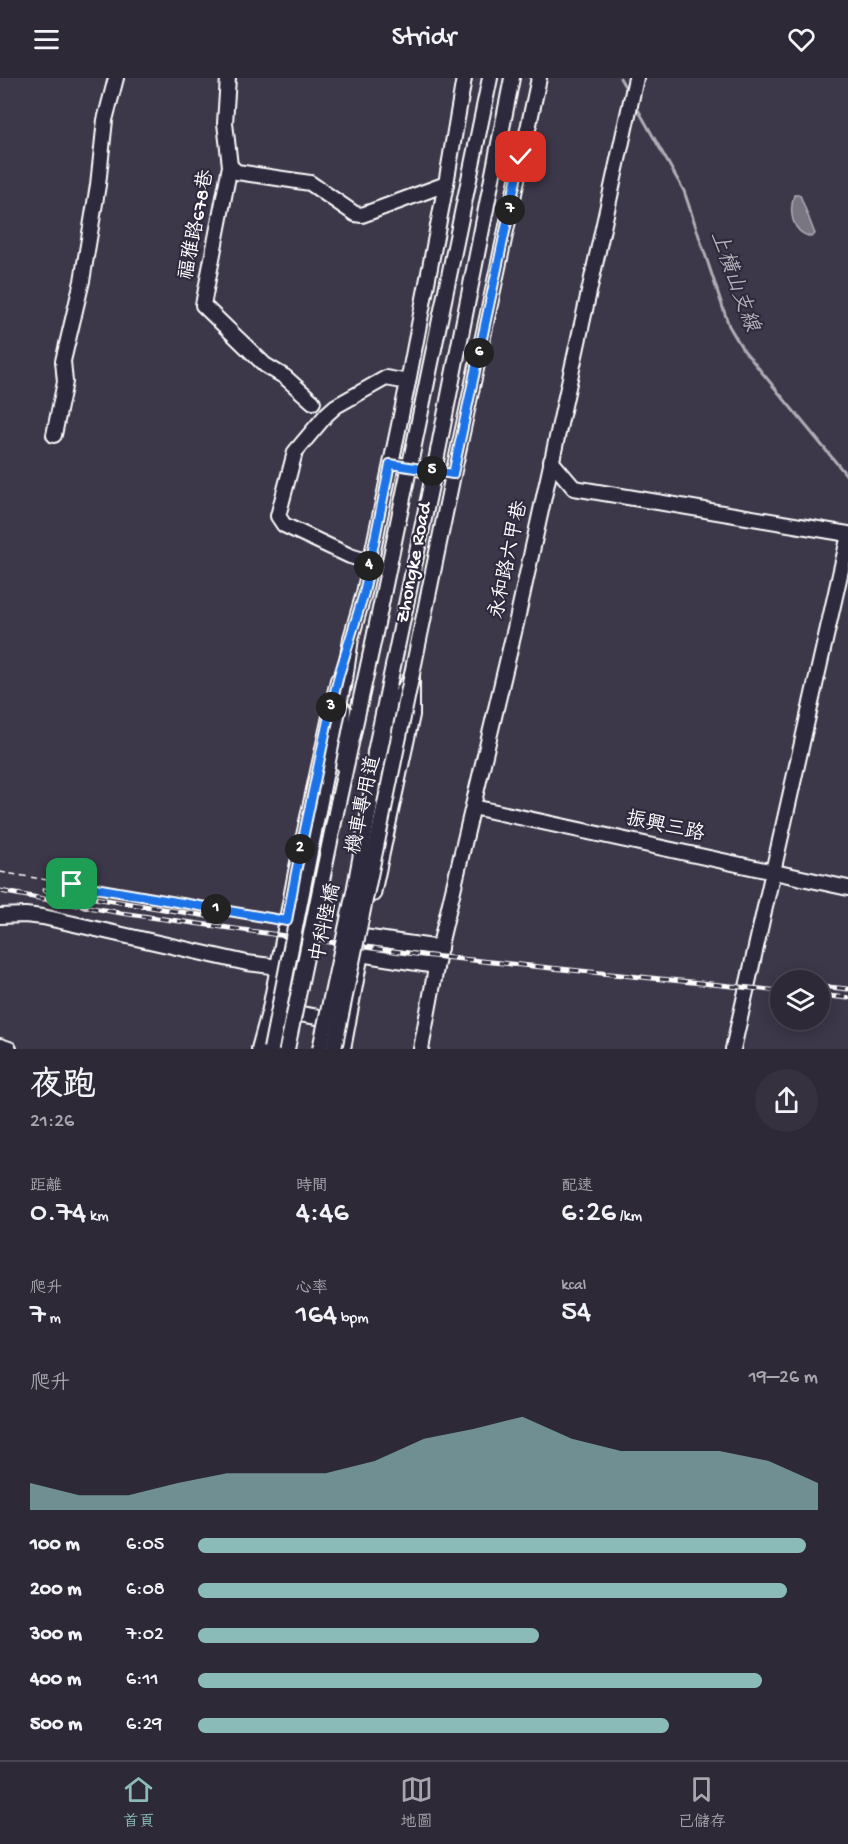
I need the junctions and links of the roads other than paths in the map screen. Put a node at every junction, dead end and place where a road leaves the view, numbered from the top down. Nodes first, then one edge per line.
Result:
1 (116, 78) edge
2 (228, 78) edge
3 (464, 78) edge
4 (490, 78) edge
5 (512, 78) edge
6 (539, 78) edge
7 (631, 82) edge
8 (230, 166) junction
9 (446, 184) junction
10 (408, 382) junction
11 (313, 402) dead end
12 (54, 435) dead end
13 (551, 461) junction
14 (390, 464) junction
15 (409, 466) junction
16 (434, 471) junction
17 (453, 474) junction
18 (848, 534) edge
19 (848, 539) edge
20 (370, 562) junction
21 (351, 638) junction
22 (412, 674) junction
23 (345, 675) junction
24 (338, 803) junction
25 (370, 805) junction
26 (473, 807) junction
27 (774, 872) junction
28 (848, 888) edge
29 (0, 916) edge
30 (364, 937) junction
31 (440, 948) junction
32 (360, 954) junction
33 (436, 966) junction
34 (279, 967) junction
35 (270, 1009) junction
36 (348, 1022) junction
37 (0, 1046) edge
38 (9, 1049) edge
39 (259, 1049) edge
40 (272, 1049) edge
41 (287, 1049) edge
42 (320, 1049) edge
43 (334, 1049) edge
44 (343, 1049) edge
45 (421, 1049) edge
46 (733, 1049) edge

1 - 12 street
2 - 8 street, 福雅路678巷
3 - 9 street
4 - 15 street, Zhongke Road
5 - 16 street, Zhongke Road
6 - 17 street, Zhongke Road
7 - 13 street, 永和路六甲巷
8 - 9 street
8 - 11 street, 福雅路678巷
9 - 10 street
10 - 14 street
10 - 20 street
13 - 18 street
13 - 26 street, 永和路六甲巷
14 - 15 street
14 - 20 street
15 - 16 street
15 - 24 street, Zhongke Road
16 - 17 street
16 - 25 street, Zhongke Road
17 - 22 street, Zhongke Road
19 - 27 street
20 - 21 street
21 - 23 street
21 - 34 street
22 - 25 street
22 - 30 street, Zhongke Road
22 - 43 street, 機車專用道, bridge
23 - 24 street
23 - 40 street, bridge
24 - 41 street, 中科陸橋, bridge
25 - 42 street, 中科陸橋, bridge
26 - 27 street, 振興三路
26 - 31 street, 永和路六甲巷
27 - 28 street, 振興三路
27 - 46 street
29 - 34 street
30 - 31 street
30 - 32 street, Zhongke Road
31 - 33 street, 永和路六甲巷
32 - 33 street
32 - 36 street, Zhongke Road
33 - 45 street, 永和路六甲巷
34 - 35 street
35 - 36 street
35 - 39 street
36 - 44 street, Zhongke Road
37 - 38 street

